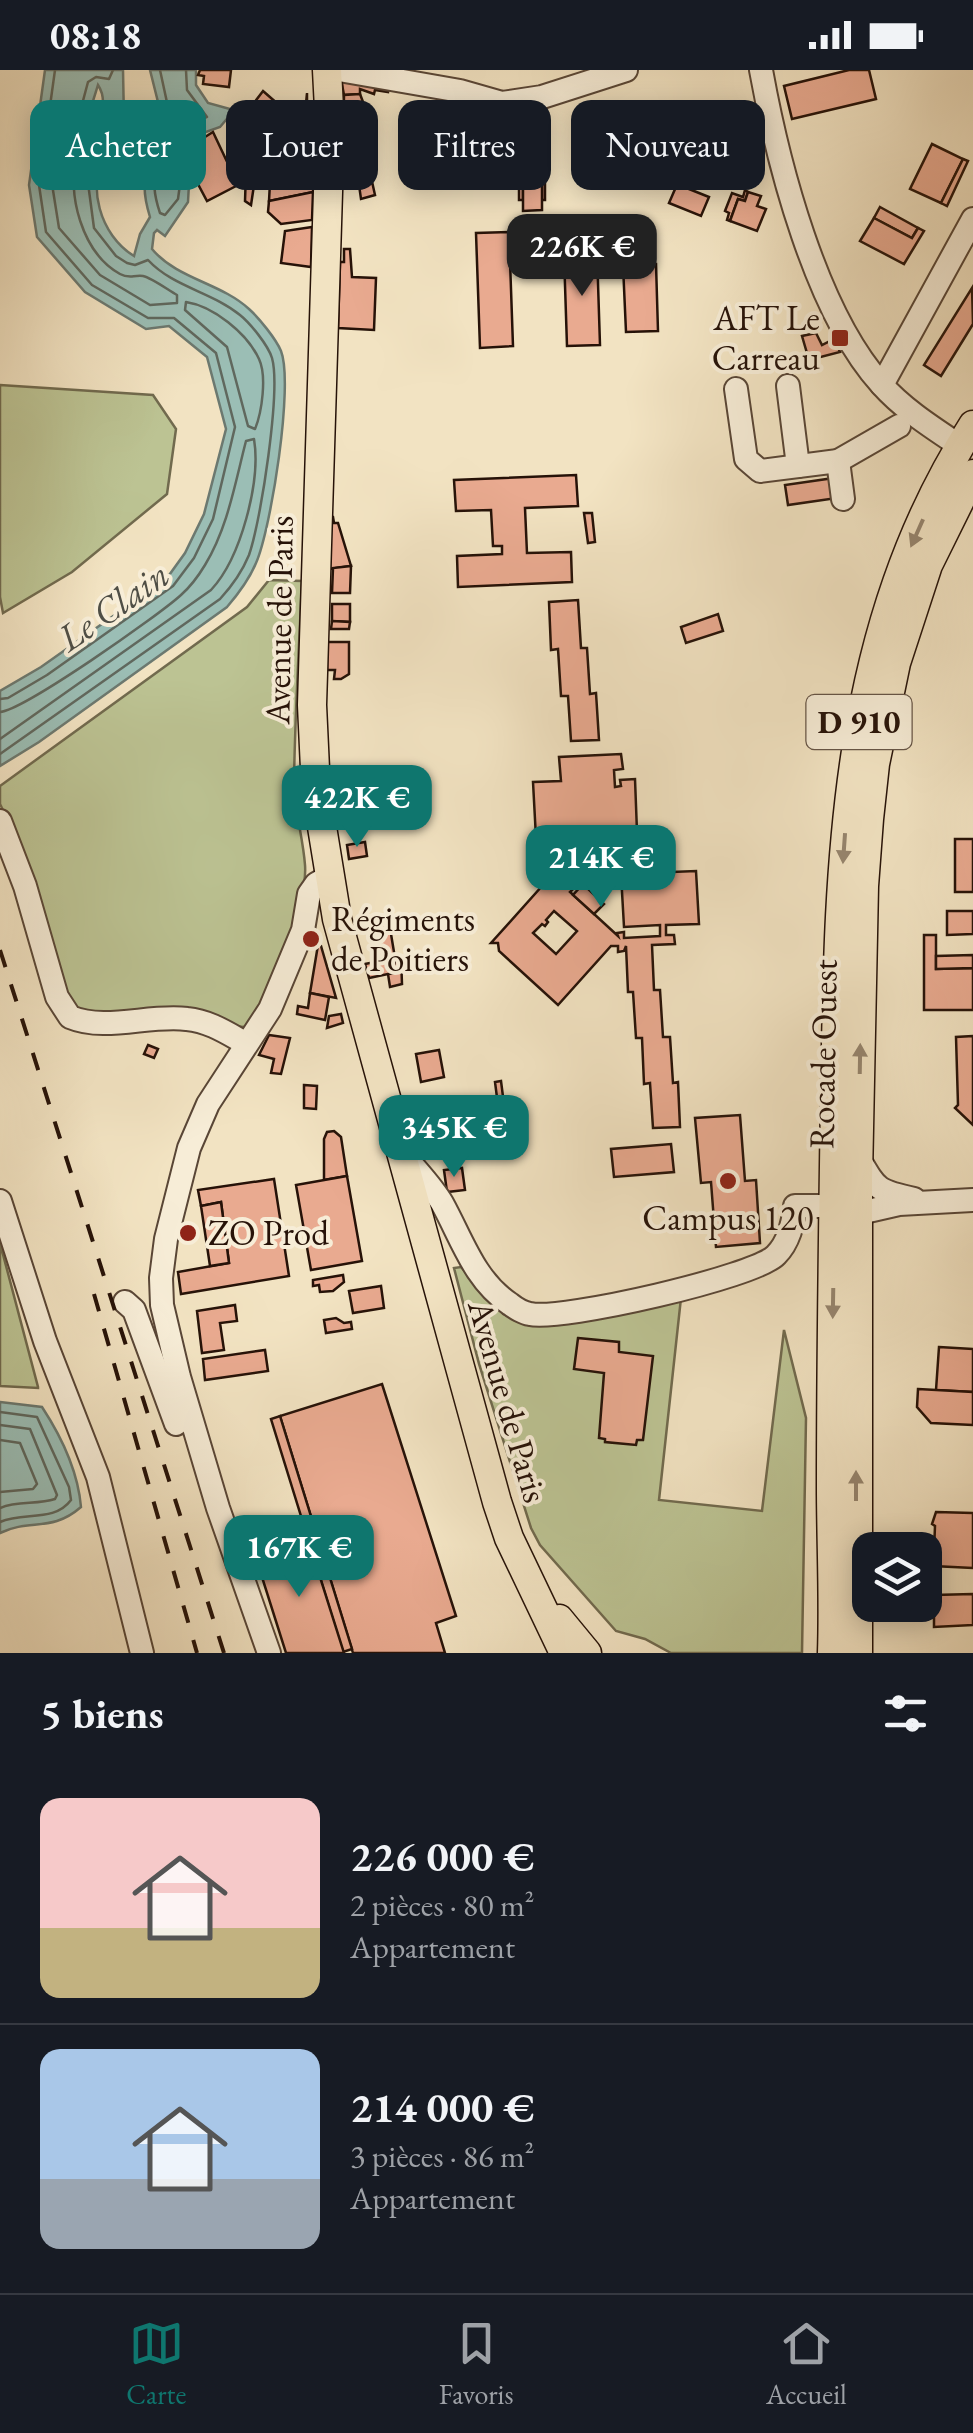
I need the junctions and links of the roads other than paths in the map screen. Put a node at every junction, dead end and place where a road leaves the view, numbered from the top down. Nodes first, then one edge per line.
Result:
1 (327, 70) edge
2 (339, 70) edge
3 (626, 70) edge
4 (760, 70) edge
5 (973, 218) edge
6 (882, 385) junction
7 (788, 386) dead end
8 (736, 389) dead end
9 (899, 426) dead end
10 (969, 438) edge
11 (838, 461) junction
12 (798, 466) junction
13 (969, 480) edge
14 (843, 499) dead end
15 (0, 821) edge
16 (328, 877) junction
17 (245, 1044) junction
18 (398, 1148) junction
19 (858, 1157) junction
20 (973, 1200) edge
21 (0, 1201) edge
22 (889, 1202) junction
23 (850, 1206) junction
24 (858, 1249) junction
25 (124, 1302) dead end
26 (179, 1423) junction
27 (521, 1564) junction
28 (142, 1653) edge
29 (269, 1653) edge
30 (564, 1653) edge
31 (587, 1653) edge
32 (832, 1653) edge
33 (858, 1653) edge

1 - 16 main road, Avenue de Paris
2 - 3 street
4 - 6 street
5 - 6 street
6 - 10 street
7 - 12 street
8 - 12 street
9 - 11 street
10 - 13 street
10 -> 23 main road, D 910
11 - 12 street
11 - 14 street
19 -> 13 main road, Rocade Ouest / D 910
15 - 17 street
16 - 17 street
16 - 18 main road, Avenue de Paris
17 - 26 street
18 - 23 street
18 - 27 main road, Avenue de Paris
19 - 22 street
19 - 23 main road, Rocade Ouest / D 910
20 - 22 street
21 - 28 street
22 - 23 street
22 - 24 street
23 - 24 main road, Rocade Ouest / D 910
23 -> 32 main road, Rocade Ouest / D 910
33 -> 24 main road, Rocade Ouest / D 910
25 - 26 street
26 - 29 street
27 - 30 main road, Avenue de Paris
27 - 31 main road, Avenue de Paris

